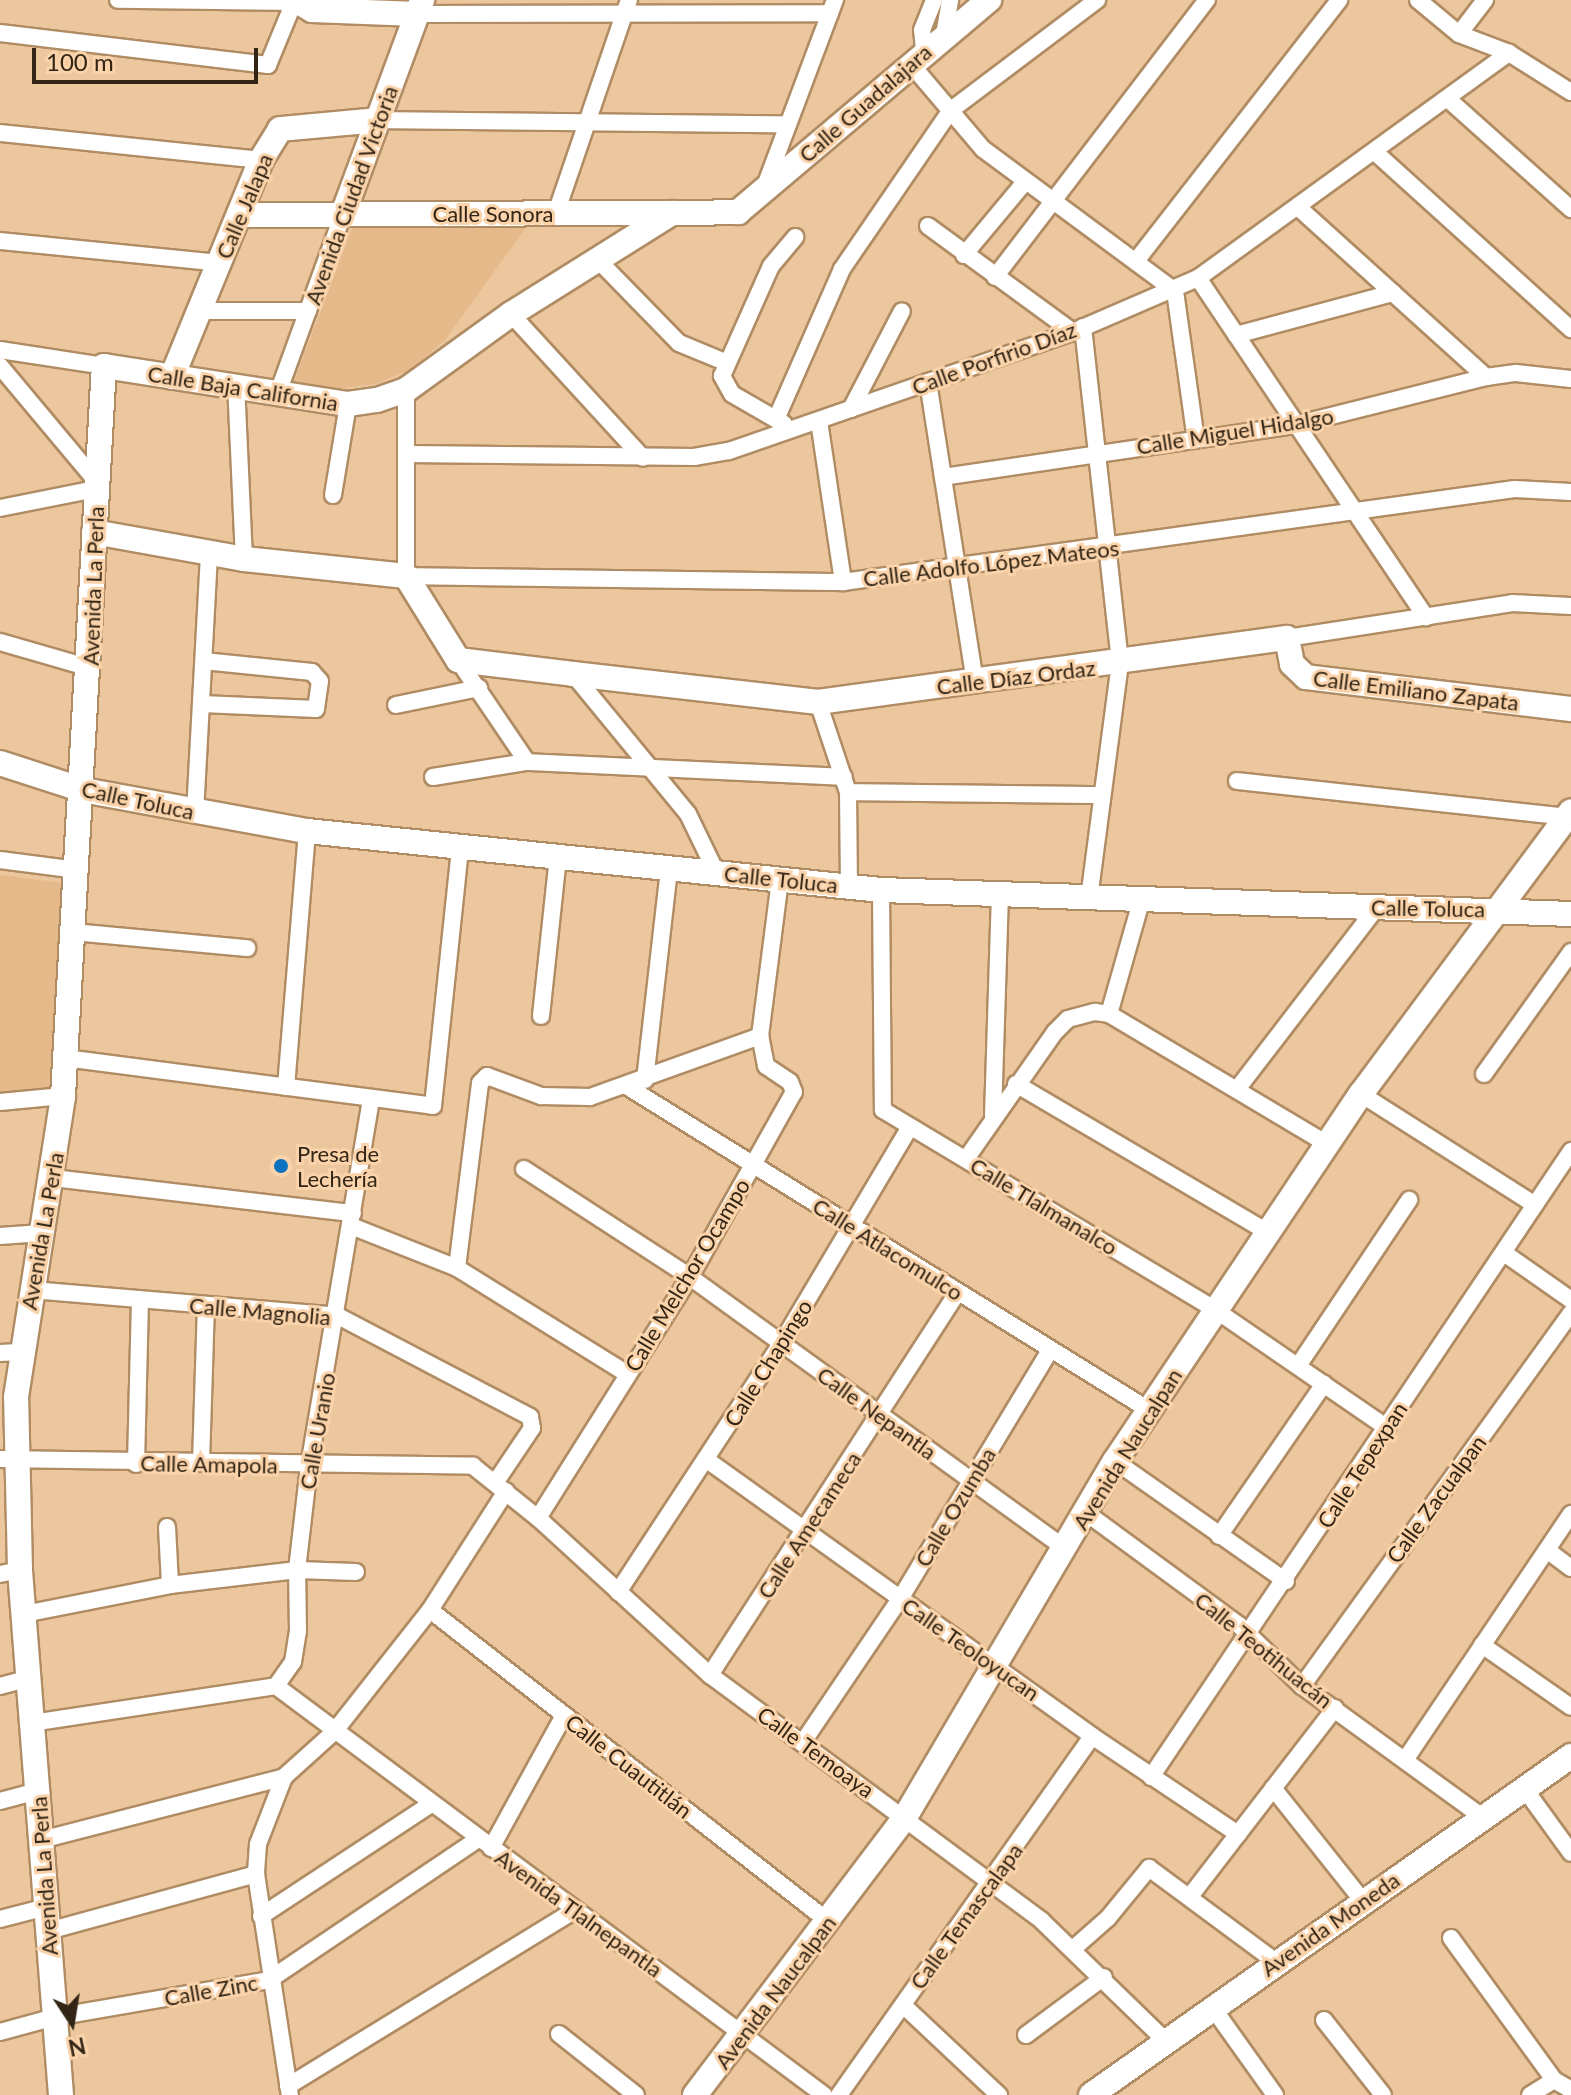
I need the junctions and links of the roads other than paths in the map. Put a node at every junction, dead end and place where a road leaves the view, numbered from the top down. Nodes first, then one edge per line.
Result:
1 (118, 0) edge
2 (934, 0) edge
3 (950, 0) edge
4 (989, 0) edge
5 (1097, 0) edge
6 (1207, 0) edge
7 (1339, 0) edge
8 (1418, 0) edge
9 (1485, 0) edge
10 (295, 1) edge
11 (627, 6) edge
12 (832, 6) edge
13 (420, 7) edge
14 (0, 33) edge
15 (1459, 34) junction
16 (944, 35) junction
17 (1509, 53) junction
18 (917, 57) junction
19 (1571, 92) edge
20 (1449, 100) junction
21 (951, 110) junction
22 (378, 120) junction
23 (590, 120) junction
24 (788, 124) junction
25 (0, 133) edge
26 (1376, 153) junction
27 (261, 160) junction
28 (1024, 183) junction
29 (763, 191) junction
30 (1050, 203) junction
31 (1300, 209) junction
32 (1571, 209) edge
33 (746, 210) joint
34 (556, 213) junction
35 (672, 213) junction
36 (343, 214) junction
37 (239, 215) junction
38 (928, 226) dead end
39 (795, 237) dead end
40 (0, 241) edge
41 (964, 255) junction
42 (597, 259) junction
43 (1136, 261) junction
44 (219, 263) junction
45 (995, 277) junction
46 (1198, 278) junction
47 (1175, 291) junction
48 (1393, 293) junction
49 (199, 311) junction
50 (308, 311) junction
51 (902, 311) dead end
52 (511, 314) junction
53 (1078, 329) junction
54 (1571, 329) edge
55 (1236, 335) junction
56 (0, 350) edge
57 (725, 362) junction
58 (0, 366) edge
59 (104, 366) junction
60 (172, 377) junction
61 (1486, 377) junction
62 (1571, 379) edge
63 (6, 381) edge
64 (928, 382) junction
65 (236, 383) junction
66 (279, 390) junction
67 (406, 390) junction
68 (348, 404) junction
69 (851, 409) junction
70 (777, 417) junction
71 (819, 421) junction
72 (1295, 425) junction
73 (791, 430) junction
74 (1196, 440) junction
75 (1100, 452) junction
76 (407, 454) junction
77 (643, 458) junction
78 (943, 477) junction
79 (97, 485) junction
80 (1571, 492) edge
81 (333, 495) dead end
82 (0, 508) edge
83 (1353, 513) junction
84 (94, 532) junction
85 (1111, 547) junction
86 (209, 554) junction
87 (244, 559) junction
88 (957, 568) junction
89 (406, 576) junction
90 (843, 582) junction
91 (1571, 606) edge
92 (1426, 617) junction
93 (1287, 638) junction
94 (0, 642) edge
95 (458, 660) junction
96 (204, 661) junction
97 (1120, 663) junction
98 (90, 668) junction
99 (573, 674) junction
100 (975, 683) junction
101 (479, 688) junction
102 (818, 702) junction
103 (202, 704) junction
104 (396, 705) dead end
105 (1571, 709) edge
106 (527, 762) junction
107 (0, 763) edge
108 (652, 770) junction
109 (433, 777) dead end
110 (1237, 781) dead end
111 (846, 784) junction
112 (83, 790) junction
113 (1102, 795) junction
114 (195, 813) junction
115 (1569, 814) edge
116 (307, 831) junction
117 (460, 849) junction
118 (558, 858) junction
119 (0, 860) edge
120 (669, 868) junction
121 (77, 870) junction
122 (716, 872) junction
123 (780, 880) junction
124 (849, 886) junction
125 (881, 890) junction
126 (1000, 895) junction
127 (1089, 900) junction
128 (1141, 902) junction
129 (1377, 907) junction
130 (1496, 909) junction
131 (1571, 914) edge
132 (73, 932) junction
133 (247, 948) dead end
134 (1571, 952) edge
135 (1109, 1014) junction
136 (541, 1016) dead end
137 (760, 1036) junction
138 (65, 1058) junction
139 (1484, 1074) dead end
140 (645, 1080) junction
141 (1016, 1084) junction
142 (286, 1087) junction
143 (628, 1087) junction
144 (1238, 1088) junction
145 (1361, 1094) junction
146 (63, 1096) junction
147 (371, 1099) junction
148 (0, 1102) edge
149 (993, 1118) junction
150 (909, 1128) junction
151 (1327, 1144) junction
152 (1571, 1151) edge
153 (966, 1159) junction
154 (754, 1166) junction
155 (524, 1169) dead end
156 (53, 1178) junction
157 (1409, 1200) dead end
158 (1535, 1205) junction
159 (352, 1219) junction
160 (852, 1226) junction
161 (1267, 1232) junction
162 (42, 1233) junction
163 (0, 1236) edge
164 (1504, 1253) junction
165 (457, 1268) junction
166 (690, 1277) junction
167 (31, 1290) junction
168 (958, 1292) junction
169 (140, 1300) junction
170 (1571, 1300) edge
171 (206, 1306) junction
172 (1217, 1311) junction
173 (1571, 1313) edge
174 (338, 1316) junction
175 (781, 1344) junction
176 (1050, 1350) junction
177 (10, 1353) edge
178 (1298, 1366) junction
179 (627, 1374) junction
180 (1324, 1384) junction
181 (1149, 1410) junction
182 (881, 1415) junction
183 (1387, 1428) junction
184 (8, 1460) edge
185 (707, 1460) junction
186 (1115, 1461) junction
187 (201, 1463) junction
188 (136, 1464) junction
189 (466, 1464) joint
190 (309, 1466) junction
191 (970, 1480) junction
192 (500, 1487) junction
193 (1085, 1512) junction
194 (1571, 1514) edge
195 (538, 1518) junction
196 (167, 1527) dead end
197 (806, 1531) junction
198 (1219, 1536) junction
199 (1064, 1548) junction
200 (1547, 1550) junction
201 (1571, 1568) edge
202 (297, 1570) junction
203 (10, 1572) edge
204 (356, 1572) dead end
205 (1286, 1581) junction
206 (170, 1585) junction
207 (618, 1592) junction
208 (900, 1599) junction
209 (430, 1610) junction
210 (24, 1614) junction
211 (1248, 1635) junction
212 (1482, 1645) junction
213 (998, 1668) junction
214 (710, 1675) junction
215 (29, 1678) junction
216 (0, 1686) edge
217 (276, 1686) junction
218 (1302, 1686) junction
219 (1571, 1707) edge
220 (1335, 1708) junction
221 (564, 1715) junction
222 (32, 1723) junction
223 (334, 1732) junction
224 (1092, 1736) junction
225 (803, 1742) junction
226 (1571, 1756) edge
227 (1405, 1760) junction
228 (284, 1777) junction
229 (1151, 1777) junction
230 (1273, 1788) junction
231 (1524, 1788) junction
232 (37, 1791) junction
233 (0, 1801) edge
234 (431, 1804) junction
235 (905, 1817) junction
236 (1482, 1817) junction
237 (1238, 1834) junction
238 (41, 1840) junction
239 (484, 1843) junction
240 (1571, 1853) edge
241 (256, 1874) junction
242 (991, 1883) junction
243 (1191, 1895) junction
244 (1363, 1901) junction
245 (575, 1910) junction
246 (261, 1916) junction
247 (0, 1919) edge
248 (47, 1919) junction
249 (829, 1922) junction
250 (1451, 1938) dead end
251 (1074, 1948) junction
252 (1276, 1962) junction
253 (1104, 1977) junction
254 (269, 1980) junction
255 (903, 2005) junction
256 (1213, 2008) junction
257 (55, 2017) junction
258 (1324, 2020) dead end
259 (0, 2032) edge
260 (559, 2034) dead end
261 (743, 2034) junction
262 (1026, 2035) dead end
263 (1166, 2041) junction
264 (1554, 2080) junction
265 (289, 2090) edge
266 (1571, 2090) edge
267 (61, 2095) edge
268 (636, 2095) edge
269 (695, 2095) edge
270 (824, 2095) edge
271 (839, 2095) edge
272 (999, 2095) edge
273 (1091, 2095) edge
274 (1275, 2095) edge
275 (1383, 2095) edge
276 (1530, 2095) edge

1 - 10 street
2 - 18 street
3 - 16 street
4 - 16 main road, Calle Guadalajara
5 - 21 street
6 - 30 street
7 - 43 street
8 - 15 street
9 - 15 street
10 - 13 main road
10 - 14 street
11 - 12 street
11 - 13 street
11 - 23 street
12 - 24 street
13 - 22 main road, Avenida Ciudad Victoria
15 - 17 street
16 - 18 main road, Calle Guadalajara
17 - 19 street
17 - 20 street, Calle Porfirio Díaz
18 - 21 street
18 - 29 main road, Calle Guadalajara
20 - 26 street, Calle Porfirio Díaz
20 - 32 street
21 - 28 street
21 - 70 street
22 - 23 street
22 - 27 main road, Calle Jalapa
22 - 36 main road, Avenida Ciudad Victoria
23 - 24 street
23 - 34 street
24 - 29 street
25 - 27 street
26 - 31 street, Calle Porfirio Díaz
26 - 54 street
27 - 37 main road, Calle Jalapa
28 - 30 street
28 - 41 street
29 - 33 main road, Calle Guadalajara
30 - 43 street
30 - 45 street
31 - 46 street, Calle Porfirio Díaz
31 - 48 street
33 - 35 main road, Calle Sonora
34 - 35 main road, Calle Sonora
34 - 36 main road, Calle Sonora
35 - 42 main road, Calle Baja California
36 - 37 main road, Calle Sonora
36 - 50 street, Avenida Ciudad Victoria
37 - 44 main road, Calle Jalapa
38 - 41 street
39 - 57 street
40 - 44 street
41 - 45 street
42 - 52 main road, Calle Baja California
42 - 57 street
43 - 47 street
44 - 49 main road, Calle Jalapa
45 - 53 street
46 - 47 street, Calle Porfirio Díaz
46 - 55 street
47 - 53 street, Calle Porfirio Díaz
47 - 74 street
48 - 55 street
48 - 61 street
49 - 50 street
49 - 60 main road, Calle Jalapa
50 - 66 street, Avenida Ciudad Victoria
51 - 69 street
52 - 67 main road, Calle Baja California
52 - 77 street
53 - 64 street, Calle Porfirio Díaz
53 - 75 street
55 - 72 street
56 - 59 street, Calle Baja California
57 - 70 street
58 - 63 street
59 - 60 main road, Calle Baja California
59 - 79 main road, Avenida La Perla
60 - 65 main road, Calle Baja California
61 - 62 street, Calle Miguel Hidalgo
61 - 72 street, Calle Miguel Hidalgo
63 - 79 street
64 - 69 street, Calle Porfirio Díaz
64 - 78 street
65 - 66 main road, Calle Baja California
65 - 87 street
66 - 68 main road, Calle Baja California
67 - 68 main road, Calle Baja California
67 - 76 street
68 - 81 street
69 - 71 street, Calle Porfirio Díaz
70 - 73 street
71 - 73 street, Calle Porfirio Díaz
71 - 90 street
72 - 74 street, Calle Miguel Hidalgo
72 - 83 street
73 - 77 street, Calle Porfirio Díaz
74 - 75 street, Calle Miguel Hidalgo
75 - 78 street, Calle Miguel Hidalgo
75 - 85 street
76 - 77 street, Calle Porfirio Díaz
76 - 89 street
78 - 88 street
79 - 82 street
79 - 84 main road, Avenida La Perla
80 - 83 street, Calle Adolfo López Mateos
83 - 85 street, Calle Adolfo López Mateos
83 - 92 street
84 - 86 main road, Calle Adolfo López Mateos
84 - 98 main road, Avenida La Perla
85 - 88 street, Calle Adolfo López Mateos
85 - 97 street
86 - 87 main road, Calle Adolfo López Mateos
86 - 96 street
87 - 89 main road, Calle Adolfo López Mateos
88 - 90 street, Calle Adolfo López Mateos
88 - 100 street
89 - 90 street, Calle Adolfo López Mateos
89 - 95 main road
91 - 92 street, Calle Díaz Ordaz
92 - 93 street, Calle Díaz Ordaz
93 - 97 main road, Calle Díaz Ordaz
93 - 105 main road, Calle Emiliano Zapata
94 - 98 street
95 - 99 main road, Calle Díaz Ordaz
95 - 101 street
96 - 103 street
96 - 103 street
97 - 100 main road, Calle Díaz Ordaz
97 - 113 street
98 - 112 main road, Avenida La Perla
99 - 102 main road, Calle Díaz Ordaz
99 - 108 street
100 - 102 main road, Calle Díaz Ordaz
101 - 104 street
101 - 106 street
102 - 111 street
103 - 114 street
106 - 108 street
106 - 109 street
107 - 112 main road, Calle Toluca
108 - 111 street
108 - 122 street
110 - 115 street
111 - 113 street
111 - 124 street
112 - 114 main road, Calle Toluca
112 - 121 main road, Avenida La Perla
113 - 127 street
114 - 116 main road, Calle Toluca
115 - 130 main road, Avenida Naucalpan
116 - 117 main road, Calle Toluca
116 - 142 street
117 - 118 main road, Calle Toluca
117 - 147 street
118 - 120 main road, Calle Toluca
118 - 136 street
119 - 121 street
120 - 122 main road, Calle Toluca
120 - 140 street
121 - 132 main road, Avenida La Perla
122 - 123 main road, Calle Toluca
123 - 124 main road, Calle Toluca
123 - 137 street
124 - 125 main road, Calle Toluca
125 - 126 main road, Calle Toluca
125 - 150 street, Calle Tlalmanalco
126 - 127 main road, Calle Toluca
126 - 149 street
127 - 128 main road, Calle Toluca
128 - 129 main road, Calle Toluca
128 - 135 street
129 - 130 main road, Calle Toluca
129 - 144 street
130 - 131 main road, Calle Toluca
130 - 145 main road, Avenida Naucalpan
132 - 133 street
132 - 138 main road, Avenida La Perla
134 - 139 street
135 - 141 street
135 - 144 street
137 - 140 street
137 - 154 street, Calle Melchor Ocampo
138 - 142 street
138 - 146 main road, Avenida La Perla
140 - 143 street
141 - 149 street
141 - 161 street
142 - 147 street
143 - 154 street, Calle Atlacomulco
143 - 165 street
144 - 151 street
145 - 151 main road, Avenida Naucalpan
145 - 158 street
146 - 148 street
146 - 156 main road, Avenida La Perla
147 - 159 street, Calle Uranio
149 - 153 street
150 - 153 street, Calle Tlalmanalco
150 - 160 street, Calle Chapingo
151 - 161 main road, Avenida Naucalpan
152 - 158 street, Calle Tepexpan
153 - 172 street, Calle Tlalmanalco
154 - 160 street, Calle Atlacomulco
154 - 166 street, Calle Melchor Ocampo
155 - 166 street, Calle Nepantla
156 - 159 street
156 - 162 main road, Avenida La Perla
157 - 178 street
158 - 164 street, Calle Tepexpan
159 - 165 street
159 - 174 street, Calle Uranio
160 - 168 street, Calle Atlacomulco
160 - 175 street, Calle Chapingo
161 - 172 main road, Avenida Naucalpan
162 - 163 street
162 - 167 main road, Avenida La Perla
164 - 170 street
164 - 183 street, Calle Tepexpan
165 - 179 street
166 - 175 street, Calle Nepantla
166 - 179 street, Calle Melchor Ocampo
167 - 169 street, Calle Magnolia
167 - 177 main road, Avenida La Perla
168 - 176 street, Calle Atlacomulco
168 - 182 street, Calle Amecameca
169 - 171 street, Calle Magnolia
169 - 188 street
171 - 174 street, Calle Magnolia
171 - 187 street
172 - 178 street, Calle Tlalmanalco
172 - 181 main road, Avenida Naucalpan
173 - 218 street, Calle Zacualpan
174 - 190 street, Calle Uranio
174 - 192 street, Calle Magnolia
175 - 182 street, Calle Nepantla
175 - 185 street, Calle Chapingo
176 - 181 street, Calle Atlacomulco
176 - 191 street, Calle Ozumba
177 - 184 main road, Avenida La Perla
178 - 180 street, Calle Tlalmanalco
179 - 195 street, Calle Melchor Ocampo
180 - 183 street, Calle Tlalmanalco
180 - 198 street
181 - 186 main road, Avenida Naucalpan
182 - 191 street, Calle Nepantla
182 - 197 street, Calle Amecameca
183 - 205 street, Calle Tepexpan
184 - 188 street, Calle Amapola
184 - 203 main road, Avenida La Perla
185 - 197 street, Calle Teoloyucan
185 - 207 street, Calle Chapingo
186 - 193 main road, Avenida Naucalpan
186 - 198 street
187 - 188 street, Calle Amapola
187 - 190 street, Calle Amapola
189 - 190 street, Calle Amapola
189 - 192 street, Calle Temoaya
190 - 202 street, Calle Uranio
191 - 199 street, Calle Nepantla
191 - 208 street, Calle Ozumba
192 - 195 street, Calle Temoaya
192 - 209 street
193 - 199 main road, Avenida Naucalpan
193 - 211 street, Calle Teotihuacán
194 - 200 street
195 - 207 street, Calle Temoaya
196 - 206 street
197 - 208 street, Calle Teoloyucan
197 - 214 street, Calle Amecameca
198 - 205 street
199 - 213 main road, Avenida Naucalpan
200 - 201 street
200 - 212 street
202 - 204 street
202 - 206 street
202 - 217 street, Calle Uranio
203 - 210 main road, Avenida La Perla
205 - 211 street, Calle Tepexpan
206 - 210 street
207 - 214 street, Calle Temoaya
208 - 213 street, Calle Teoloyucan
208 - 225 street, Calle Ozumba
209 - 221 street, Calle Cuautitlán
209 - 223 street
210 - 215 main road, Avenida La Perla
211 - 218 street, Calle Teotihuacán
211 - 229 street, Calle Tepexpan
212 - 219 street
212 - 227 street
213 - 224 street, Calle Teoloyucan
213 - 235 main road, Avenida Naucalpan
214 - 225 street, Calle Temoaya
215 - 216 street
215 - 222 main road, Avenida La Perla
217 - 222 street
217 - 223 street
218 - 220 street, Calle Teotihuacán
220 - 227 street, Calle Teotihuacán
220 - 230 street
221 - 239 street
221 - 249 street, Calle Cuautitlán
222 - 232 main road, Avenida La Perla
223 - 228 street
223 - 234 street, Avenida Tlalnepantla
224 - 229 street, Calle Teoloyucan
224 - 242 street, Calle Temascalapa
225 - 235 street, Calle Temoaya
226 - 231 main road, Avenida Moneda
227 - 236 street, Calle Teotihuacán
228 - 238 street
228 - 241 street
229 - 237 street, Calle Teoloyucan
230 - 237 street
230 - 244 street
231 - 236 main road, Avenida Moneda
231 - 240 street
232 - 233 street
232 - 238 main road, Avenida La Perla
234 - 239 street, Avenida Tlalnepantla
234 - 246 street
235 - 242 street, Calle Temoaya
235 - 249 main road, Avenida Naucalpan
236 - 244 main road, Avenida Moneda
237 - 243 street
238 - 248 main road, Avenida La Perla
239 - 245 street, Avenida Tlalnepantla
239 - 254 street, Calle Zinc
241 - 246 street
241 - 248 street
242 - 251 street, Calle Temoaya
242 - 255 street, Calle Temascalapa
243 - 251 street
243 - 252 street
244 - 252 main road, Avenida Moneda
245 - 261 street, Avenida Tlalnepantla
245 - 265 street
246 - 254 street
247 - 248 street
248 - 257 main road, Avenida La Perla
249 - 261 main road, Avenida Naucalpan
250 - 264 street
251 - 253 street, Calle Temoaya
252 - 256 main road, Avenida Moneda
253 - 262 street
253 - 263 street, Calle Temoaya
254 - 257 street, Calle Zinc
254 - 265 street
255 - 271 street, Calle Temascalapa
255 - 272 street
256 - 263 main road, Avenida Moneda
256 - 274 street
257 - 259 street, Calle Zinc
257 - 267 main road, Avenida La Perla
258 - 275 street
260 - 268 street
261 - 269 main road, Avenida Naucalpan
261 - 270 street, Avenida Tlalnepantla
263 - 273 main road, Avenida Moneda
264 - 266 street
264 - 276 street

